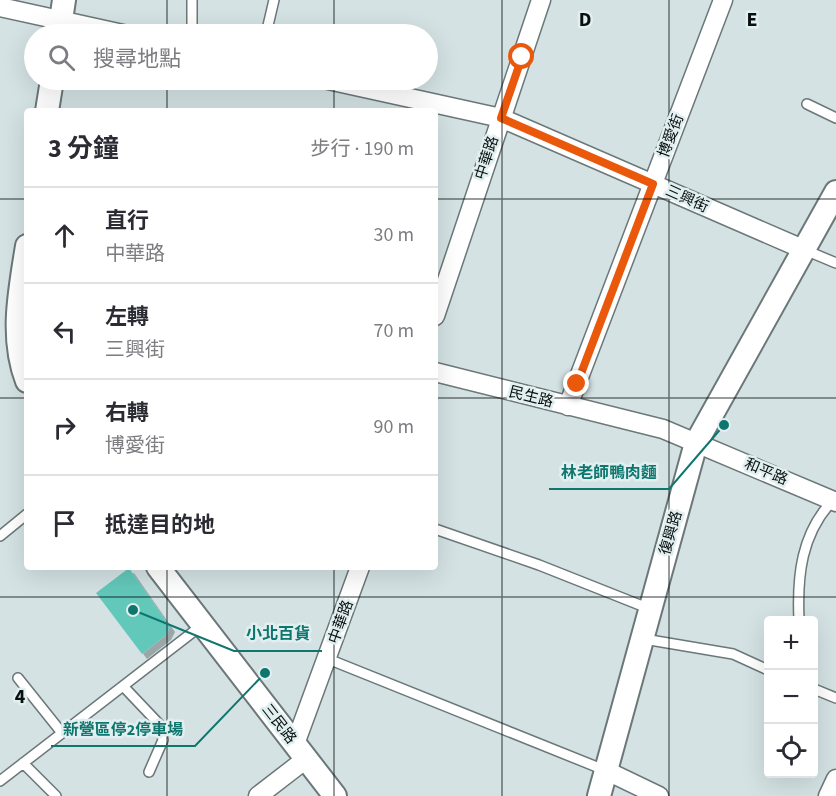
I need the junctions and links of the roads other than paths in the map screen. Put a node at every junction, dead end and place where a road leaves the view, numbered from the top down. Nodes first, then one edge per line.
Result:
1 (192, 0) edge
2 (274, 0) edge
3 (541, 0) edge
4 (723, 0) edge
5 (0, 8) edge
6 (61, 19) edge
7 (82, 24) edge
8 (192, 24) edge
9 (268, 24) edge
10 (50, 90) edge
11 (374, 90) edge
12 (807, 104) dead end
13 (47, 108) edge
14 (501, 118) junction
15 (836, 118) edge
16 (653, 184) junction
17 (836, 192) edge
18 (805, 250) junction
19 (24, 263) edge
20 (836, 263) edge
21 (438, 307) edge
22 (15, 314) edge
23 (24, 369) edge
24 (438, 373) edge
25 (568, 406) junction
26 (696, 443) junction
27 (835, 501) edge
28 (24, 517) edge
29 (438, 531) edge
30 (1, 537) edge
31 (160, 570) edge
32 (359, 570) edge
33 (650, 609) junction
34 (799, 616) edge
35 (202, 625) junction
36 (642, 638) junction
37 (328, 658) junction
38 (764, 668) edge
39 (18, 678) dead end
40 (123, 686) junction
41 (818, 691) edge
42 (836, 698) edge
43 (62, 733) junction
44 (301, 752) junction
45 (23, 763) junction
46 (607, 771) junction
47 (148, 772) dead end
48 (836, 779) edge
49 (0, 781) edge
50 (56, 796) edge
51 (258, 796) edge
52 (335, 796) edge
53 (599, 796) edge
54 (659, 796) edge
55 (828, 796) edge

1 - 8 lane
2 - 9 lane
3 - 14 street, 中華路
4 - 16 street, 博愛街
5 - 6 street
6 - 7 street
10 - 13 street
11 - 14 street, 三興街
12 - 15 lane
14 - 16 street, 三興街
14 - 21 street, 中華路
16 - 18 street, 三興街
16 - 25 street, 博愛街
17 - 18 street, 復興路
18 - 20 lane
18 - 26 street, 復興路
19 - 22 street
22 - 23 street
24 - 25 street, 民生路
25 - 26 street, 民生路
26 - 27 street, 和平路
26 - 33 street, 復興路
27 - 34 lane
28 - 30 lane
29 - 33 lane
31 - 35 street, 三民路
32 - 37 street, 中華路
33 - 36 street, 復興路
35 - 40 lane
35 - 44 street, 三民路
36 - 38 lane
36 - 46 street, 復興路
37 - 44 street, 中華路
37 - 46 lane
39 - 43 lane
40 - 43 lane
40 - 47 lane
41 - 42 lane
43 - 45 lane
44 - 51 street
44 - 52 street, 三民路
45 - 49 lane
45 - 50 lane
46 - 53 street, 復興路
46 - 54 street
48 - 55 street

